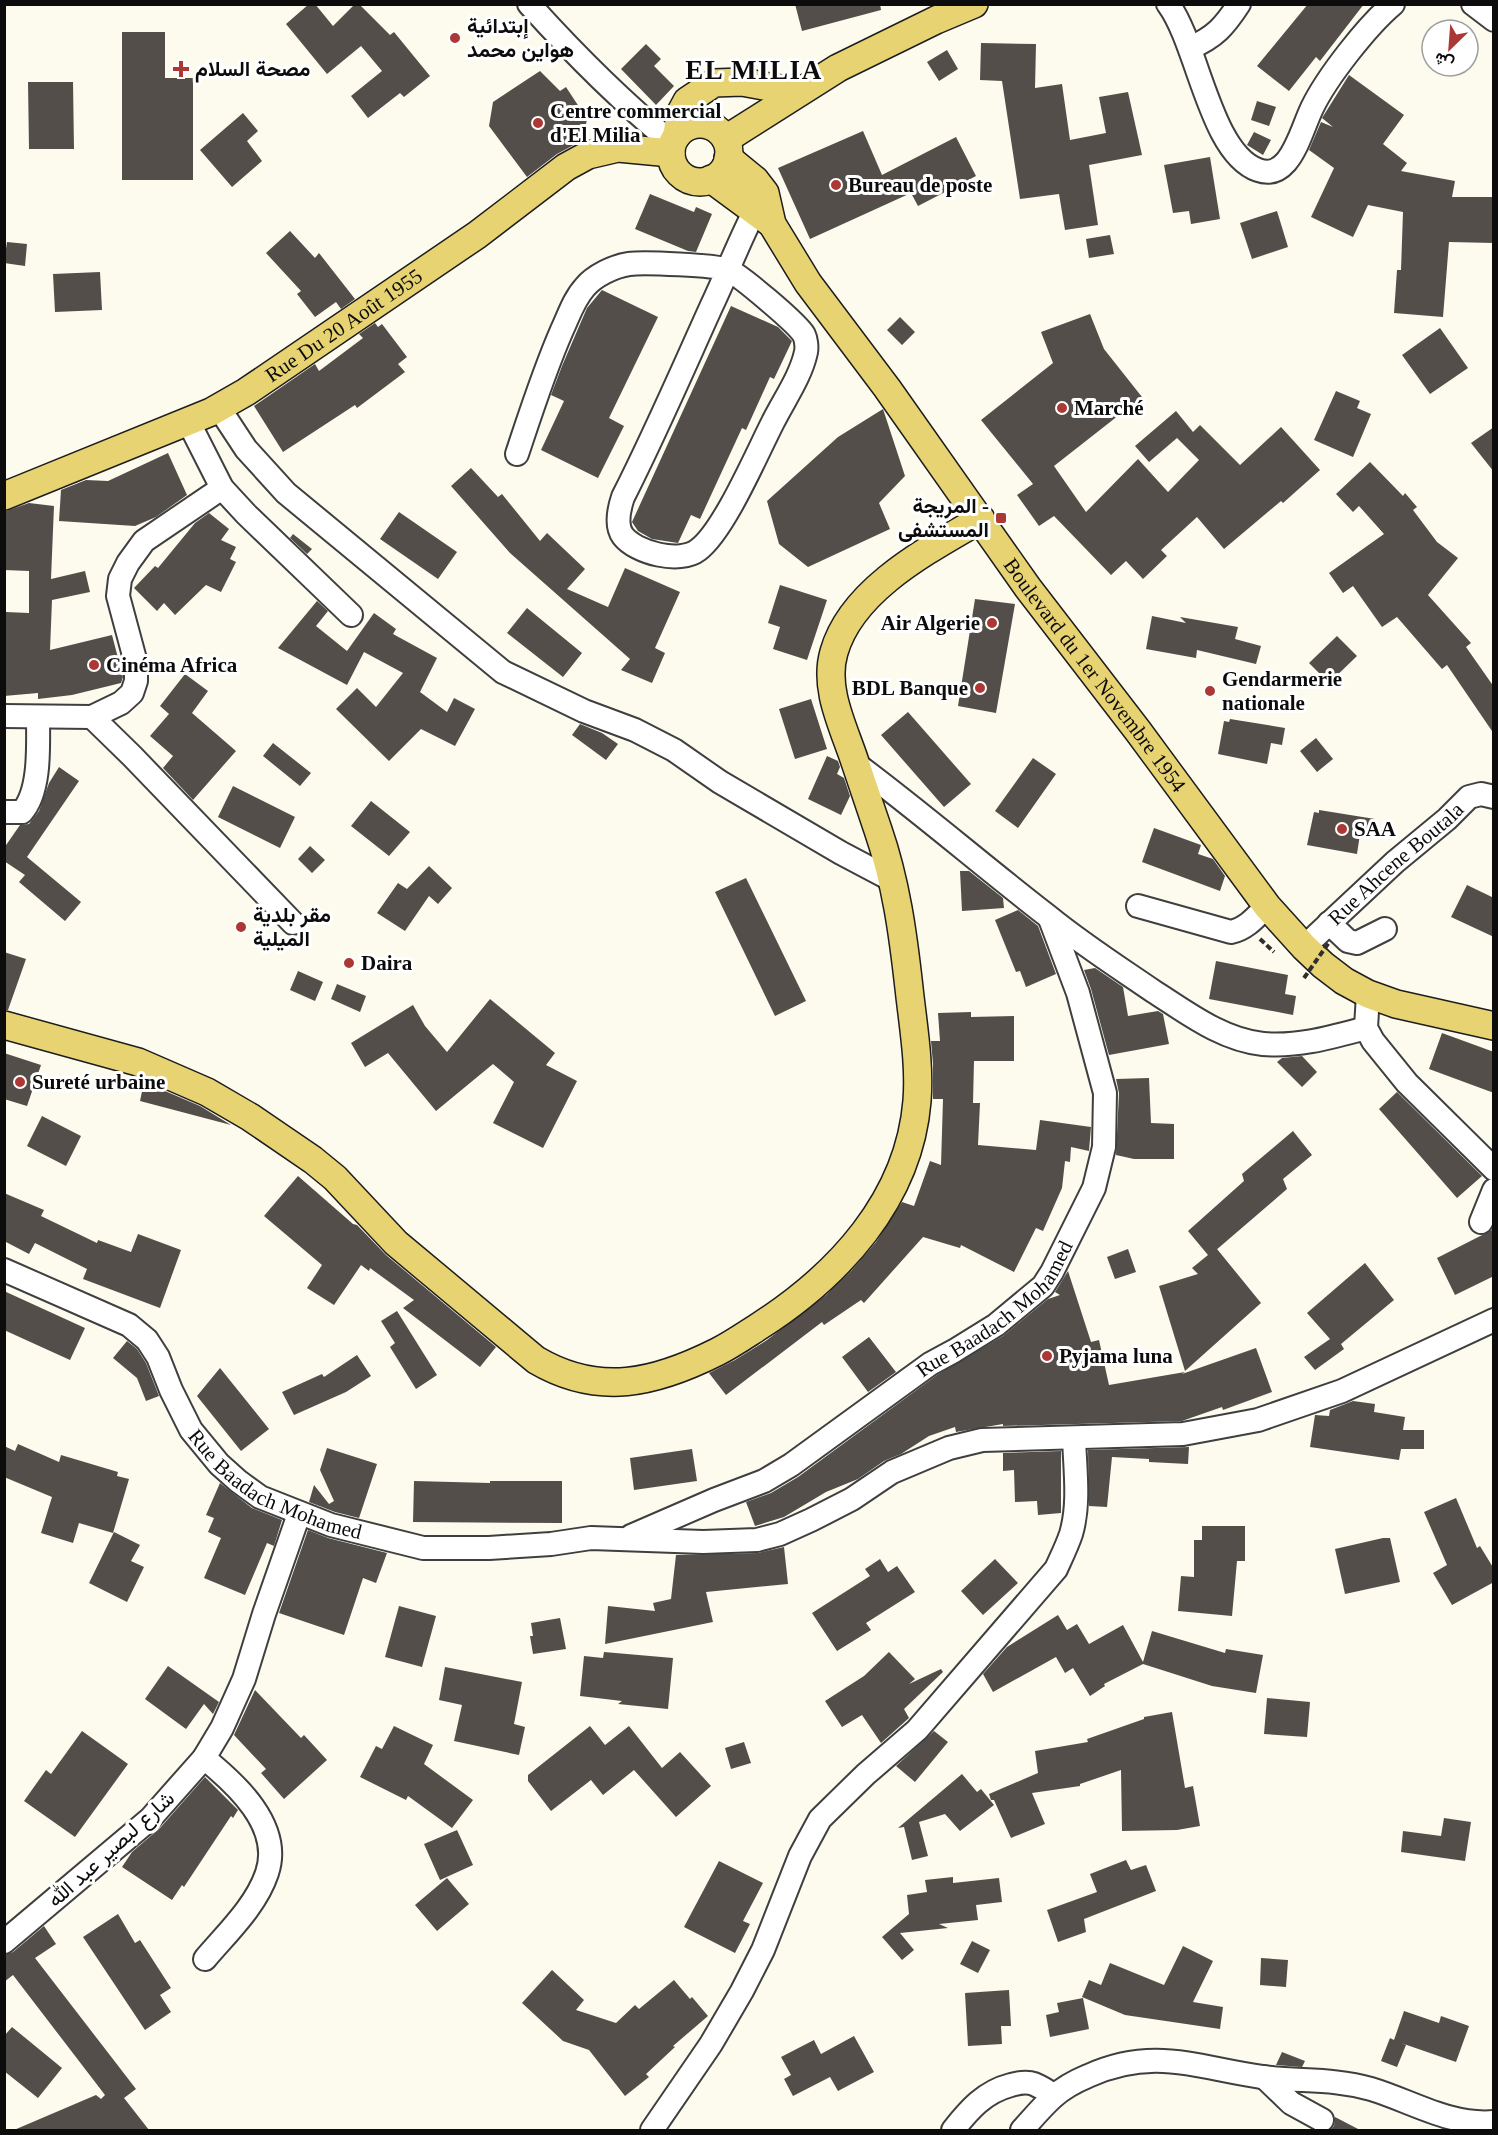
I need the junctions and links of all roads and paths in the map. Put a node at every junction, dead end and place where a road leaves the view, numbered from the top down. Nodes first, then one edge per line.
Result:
1 (529, 4) edge
2 (974, 4) edge
3 (1168, 4) edge
4 (1239, 4) edge
5 (1393, 4) edge
6 (1473, 4) edge
7 (1494, 20) edge
8 (1190, 48) junction
9 (797, 92) junction
10 (673, 144) junction
11 (727, 148) junction
12 (711, 179) junction
13 (764, 209) junction
14 (728, 270) junction
15 (219, 408) junction
16 (188, 421) junction
17 (517, 454) dead end
18 (222, 488) junction
19 (4, 496) edge
20 (981, 519) junction
21 (351, 615) dead end
22 (4, 716) edge
23 (38, 717) junction
24 (92, 717) junction
25 (856, 764) junction
26 (1494, 797) edge
27 (4, 812) edge
28 (894, 881) junction
29 (1138, 906) dead end
30 (1267, 906) junction
31 (1050, 919) junction
32 (293, 923) dead end
33 (1246, 926) junction
34 (1385, 929) dead end
35 (1330, 932) junction
36 (1304, 947) junction
37 (1277, 955) dead end
38 (1304, 978) dead end
39 (1368, 994) junction
40 (4, 1025) edge
41 (1494, 1026) edge
42 (1366, 1028) junction
43 (1494, 1169) edge
44 (1494, 1190) edge
45 (1481, 1222) dead end
46 (4, 1270) edge
47 (1494, 1320) edge
48 (1074, 1438) junction
49 (299, 1514) junction
50 (624, 1539) junction
51 (204, 1758) junction
52 (4, 1942) edge
53 (204, 1959) dead end
54 (1264, 2077) junction
55 (1054, 2096) junction
56 (1323, 2120) dead end
57 (1494, 2122) edge
58 (652, 2130) edge
59 (953, 2130) edge
60 (1022, 2130) edge

1 - 10 street
2 - 9 main road
3 - 8 street
4 - 8 street
5 - 8 street
6 - 7 street
9 - 10 main road
9 - 11 main road
10 - 11 main road
10 - 12 main road
10 - 15 main road, Rue Du 20 Août 1955
11 - 12 main road
11 - 13 main road
12 - 13 main road
13 - 14 street
13 - 20 main road, Boulevard du 1er Novembre 1954
14 - 14 street
14 - 17 street
15 - 16 main road, Rue Du 20 Août 1955
15 - 28 street
16 - 18 street
16 - 19 main road, Rue Du 20 Août 1955
18 - 21 street
18 - 24 street
20 - 25 main road
20 - 30 main road, Boulevard du 1er Novembre 1954
22 - 23 street
23 - 24 street
23 - 27 street
24 - 32 street
25 - 28 main road
25 - 31 street
26 - 35 street, Rue Ahcene Boutala
28 - 40 main road
29 - 33 street
30 - 33 street
30 - 36 main road, Boulevard du 1er Novembre 1954
31 - 42 street
31 - 50 street, Rue Baadach Mohamed
33 - 37 path
34 - 35 street
35 - 36 street, Rue Ahcene Boutala
35 - 38 path, bridge
36 - 39 main road, Boulevard du 1er Novembre 1954
39 - 41 main road, Boulevard du 1er Novembre 1954
39 - 42 street
42 - 43 street
44 - 45 street
46 - 49 street, Rue Baadach Mohamed
47 - 48 street, Rue Baadach Mohamed
48 - 50 street, Rue Baadach Mohamed
48 - 58 street
49 - 50 street, Rue Baadach Mohamed
49 - 51 street, شارع لبصير عبد الله
51 - 52 street, شارع لبصير عبد الله
51 - 53 street
54 - 55 street
54 - 56 street
54 - 57 street
55 - 59 street
55 - 60 street

